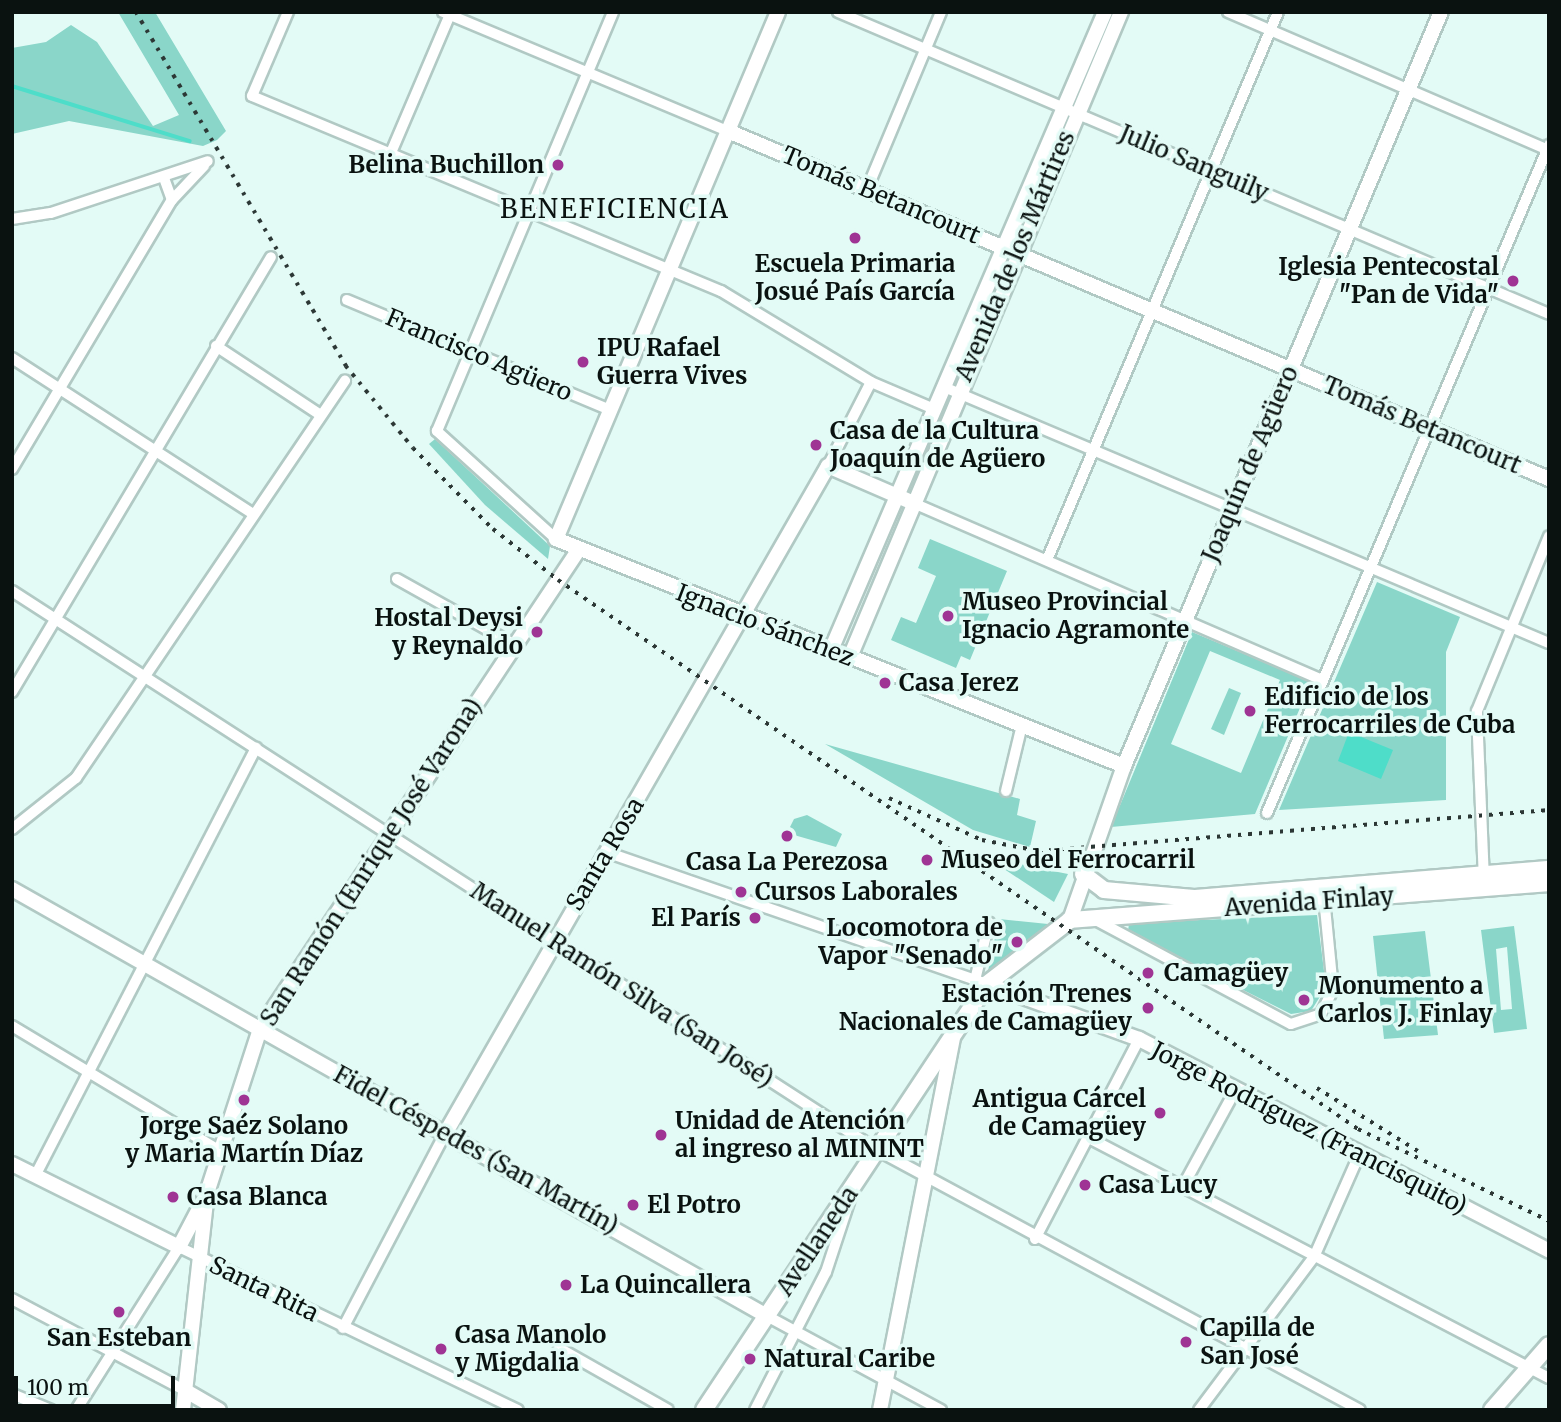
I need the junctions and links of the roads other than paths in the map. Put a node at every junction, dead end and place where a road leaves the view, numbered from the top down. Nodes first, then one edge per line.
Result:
1 (288, 12) edge
2 (613, 12) edge
3 (778, 12) edge
4 (838, 12) edge
5 (942, 12) edge
6 (1105, 12) edge
7 (1121, 12) edge
8 (1228, 12) edge
9 (1278, 12) edge
10 (1441, 12) edge
11 (448, 13) edge
12 (1270, 30) junction
13 (926, 49) junction
14 (587, 73) junction
15 (1408, 90) junction
16 (1071, 110) junction
17 (728, 131) junction
18 (1548, 148) edge
19 (390, 155) junction
20 (1212, 170) junction
21 (164, 178) junction
22 (867, 189) junction
23 (172, 200) junction
24 (530, 213) junction
25 (12, 219) edge
26 (1349, 229) junction
27 (1011, 249) junction
28 (271, 257) dead end
29 (669, 271) junction
30 (1489, 288) junction
31 (347, 299) dead end
32 (1153, 310) junction
33 (1549, 314) edge
34 (216, 346) junction
35 (471, 351) junction
36 (12, 358) edge
37 (1290, 369) junction
38 (345, 380) dead end
39 (871, 382) junction
40 (950, 390) junction
41 (64, 392) junction
42 (934, 409) junction
43 (610, 410) junction
44 (319, 414) junction
45 (1429, 429) junction
46 (154, 449) junction
47 (1094, 451) junction
48 (828, 466) junction
49 (12, 469) edge
50 (1549, 479) edge
51 (904, 499) junction
52 (1231, 509) junction
53 (253, 513) junction
54 (1549, 536) edge
55 (556, 539) junction
56 (577, 552) junction
57 (1047, 561) junction
58 (1371, 568) junction
59 (397, 579) dead end
60 (12, 591) edge
61 (54, 617) junction
62 (743, 617) junction
63 (1184, 620) junction
64 (1510, 627) junction
65 (840, 633) junction
66 (854, 640) junction
67 (1549, 643) edge
68 (515, 645) junction
69 (831, 650) junction
70 (850, 657) junction
71 (143, 674) junction
72 (1323, 680) junction
73 (12, 692) edge
74 (1022, 725) junction
75 (256, 748) junction
76 (1124, 766) junction
77 (1006, 791) dead end
78 (1267, 813) dead end
79 (12, 829) edge
80 (386, 834) junction
81 (606, 852) junction
82 (1549, 869) edge
83 (1083, 874) junction
84 (1480, 880) junction
85 (1549, 883) edge
86 (12, 889) edge
87 (1316, 897) junction
88 (1127, 911) junction
89 (1089, 915) junction
90 (1070, 920) junction
91 (989, 923) dead end
92 (1120, 935) junction
93 (554, 940) junction
94 (145, 967) junction
95 (981, 982) junction
96 (12, 1026) edge
97 (260, 1029) junction
98 (953, 1039) junction
99 (1139, 1039) junction
100 (88, 1071) junction
101 (1236, 1089) junction
102 (445, 1134) junction
103 (1087, 1137) junction
104 (218, 1150) junction
105 (879, 1151) junction
106 (1359, 1155) junction
107 (12, 1164) edge
108 (35, 1176) junction
109 (928, 1179) junction
110 (854, 1187) junction
111 (1182, 1188) junction
112 (207, 1193) junction
113 (1035, 1240) junction
114 (179, 1247) junction
115 (1549, 1251) edge
116 (1314, 1256) junction
117 (200, 1257) junction
118 (12, 1299) edge
119 (767, 1316) junction
120 (343, 1328) junction
121 (796, 1332) junction
122 (1549, 1345) edge
123 (559, 1348) dead end
124 (112, 1350) junction
125 (1248, 1351) junction
126 (1530, 1368) junction
127 (1549, 1378) edge
128 (885, 1380) junction
129 (186, 1391) junction
130 (12, 1394) edge
131 (51, 1410) edge
132 (76, 1410) edge
133 (184, 1410) edge
134 (219, 1410) edge
135 (517, 1410) edge
136 (668, 1410) edge
137 (704, 1410) edge
138 (755, 1410) edge
139 (880, 1410) edge
140 (941, 1410) edge
141 (1199, 1410) edge
142 (1360, 1410) edge
143 (1492, 1410) edge

1 - 19 street
2 - 14 street
3 - 17 street
4 - 13 street, Julio Sanguily
5 - 13 street
6 - 16 street, Avenida de los Mártires
7 - 16 street, Avenida de los Mártires
8 - 12 street
9 - 12 street
10 - 15 street, Joaquín de Agüero
11 - 14 street, Tomás Betancourt
11 - 19 street
12 - 15 street
12 - 20 street
13 - 16 street, Julio Sanguily
13 - 22 street
14 - 17 street, Tomás Betancourt
14 - 24 street
15 - 18 street
15 - 26 street, Joaquín de Agüero
16 - 20 street, Julio Sanguily
16 - 27 street, Avenida de los Mártires
17 - 22 street, Tomás Betancourt
17 - 29 street
18 - 30 street
19 - 24 street
20 - 26 street, Julio Sanguily
20 - 32 street
21 - 23 street
21 - 23 street
21 - 25 street
22 - 27 street, Tomás Betancourt
23 - 41 street
24 - 29 street
24 - 35 street
26 - 30 street, Julio Sanguily
26 - 37 street, Joaquín de Agüero
27 - 32 street, Tomás Betancourt
27 - 40 street, Avenida de los Mártires
28 - 34 street
29 - 39 street
29 - 43 street
30 - 33 street, Julio Sanguily
30 - 45 street
31 - 35 street, Francisco Agüero
32 - 37 street, Tomás Betancourt
32 - 47 street
34 - 44 street
34 - 46 street
35 - 43 street, Francisco Agüero
35 - 55 street, Ignacio Sánchez
36 - 41 street
37 - 45 street, Tomás Betancourt
37 - 52 street, Joaquín de Agüero
38 - 44 street
39 - 42 street
39 - 48 street, Santa Rosa
40 - 42 street, Avenida de los Mártires
40 - 47 street
40 - 51 street, Avenida de los Mártires
41 - 46 street
41 - 49 street
42 - 51 street, Avenida de los Mártires
43 - 55 street
44 - 53 street
45 - 50 street, Tomás Betancourt
45 - 58 street
46 - 53 street
46 - 61 street
47 - 52 street
47 - 57 street
48 - 51 street
48 - 62 street, Santa Rosa
51 - 57 street
51 - 65 street, Avenida de los Mártires
51 - 66 street, Avenida de los Mártires
52 - 58 street
52 - 63 street, Joaquín de Agüero
53 - 71 street
54 - 64 street
55 - 56 street, Ignacio Sánchez
56 - 62 street, Ignacio Sánchez
56 - 68 street, San Ramón (Enrique José Varona)
57 - 63 street
58 - 64 street
58 - 72 street
59 - 68 street
60 - 61 street, Manuel Ramón Silva (San José)
61 - 71 street, Manuel Ramón Silva (San José)
61 - 73 street
62 - 69 street, Ignacio Sánchez
62 - 81 street, Santa Rosa
63 - 72 street
63 - 76 street, Joaquín de Agüero
64 - 67 street
64 - 84 street
65 - 66 street
65 - 69 street, Avenida de los Mártires
66 - 70 street, Avenida de los Mártires
68 - 80 street, San Ramón (Enrique José Varona)
69 - 70 street, Ignacio Sánchez
70 - 74 street, Ignacio Sánchez
71 - 75 street, Manuel Ramón Silva (San José)
71 - 79 street
72 - 78 street
74 - 76 street, Ignacio Sánchez
74 - 77 street
75 - 80 street, Manuel Ramón Silva (San José)
75 - 94 street
76 - 83 street, Joaquín de Agüero
80 - 93 street, Manuel Ramón Silva (San José)
80 - 97 street, San Ramón (Enrique José Varona)
81 - 93 street, Santa Rosa
81 - 95 street, Jorge Rodríguez (Francisquito)
82 - 84 main road, Avenida Finlay
83 - 87 main road, Avenida Finlay
83 - 90 street, Joaquín de Agüero
84 - 85 main road, Avenida Finlay
84 - 87 main road, Avenida Finlay
86 - 94 street, Fidel Céspedes (San Martín)
87 - 88 main road, Avenida Finlay
87 - 92 street
88 - 89 main road, Avenida Finlay
88 - 92 street
89 - 90 main road, Avenida Finlay
89 - 92 street
90 - 95 main road, Avellaneda
91 - 95 street
93 - 102 street, Santa Rosa
93 - 105 street, Manuel Ramón Silva (San José)
94 - 97 street, Fidel Céspedes (San Martín)
94 - 100 street
95 - 98 main road, Avellaneda
95 - 99 street, Jorge Rodríguez (Francisquito)
96 - 100 street
97 - 102 street, Fidel Céspedes (San Martín)
97 - 104 street, San Ramón (Enrique José Varona)
98 - 105 main road, Avellaneda
98 - 109 street
99 - 101 street, Jorge Rodríguez (Francisquito)
99 - 103 street
100 - 104 street
100 - 108 street
101 - 106 street, Jorge Rodríguez (Francisquito)
101 - 111 street
102 - 119 street, Fidel Céspedes (San Martín)
102 - 120 street, Santa Rosa
103 - 111 street
103 - 113 street
104 - 112 street, San Ramón (Enrique José Varona)
105 - 109 street, Manuel Ramón Silva (San José)
105 - 110 main road, Avellaneda
106 - 115 street, Jorge Rodríguez (Francisquito)
106 - 116 street
107 - 108 street, Santa Rita
108 - 114 street, Santa Rita
109 - 113 street, Manuel Ramón Silva (San José)
109 - 128 street
110 - 119 main road, Avellaneda
110 - 121 street
111 - 116 street
112 - 114 street
112 - 117 street
113 - 125 street, Manuel Ramón Silva (San José)
114 - 117 street, Santa Rita
114 - 124 street
116 - 125 street
116 - 126 street
117 - 120 street, Santa Rita
117 - 129 street
118 - 124 street
119 - 121 street, Fidel Céspedes (San Martín)
119 - 137 main road, Avellaneda
120 - 135 street, Santa Rita
121 - 128 street, Fidel Céspedes (San Martín)
121 - 138 street
122 - 126 main road
123 - 136 street
124 - 129 street
124 - 132 street
125 - 141 street
125 - 142 street, Manuel Ramón Silva (San José)
126 - 127 street
126 - 143 main road
128 - 139 street
128 - 140 street, Fidel Céspedes (San Martín)
129 - 133 street
129 - 134 street
130 - 131 street

